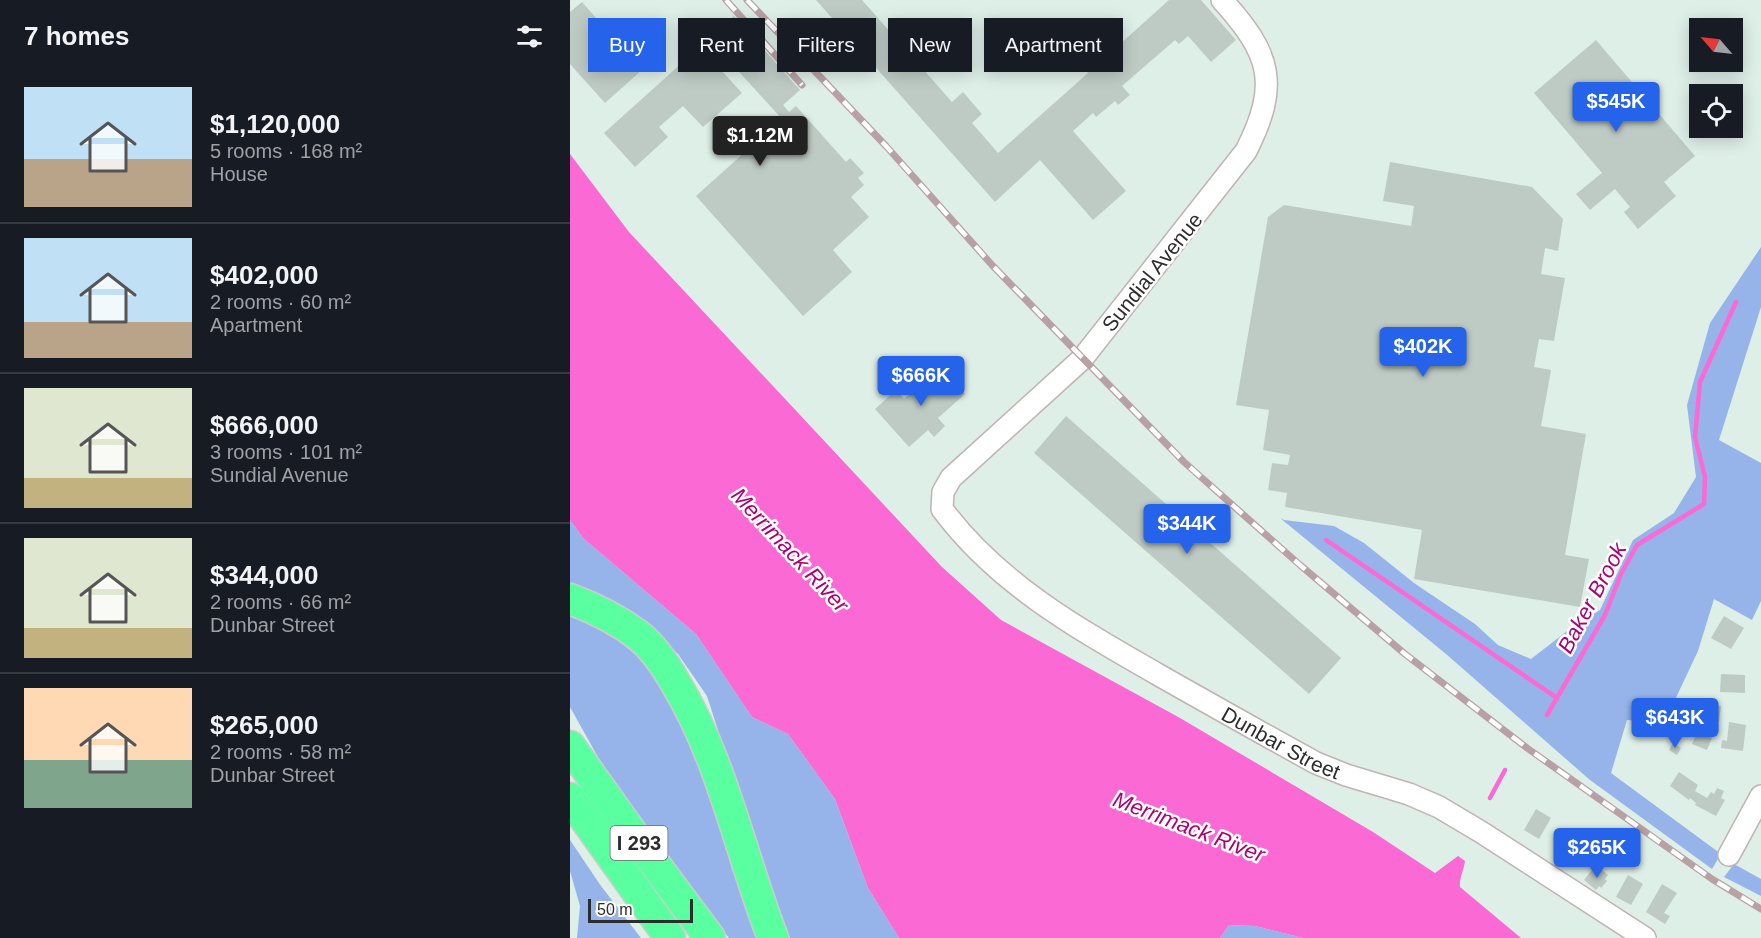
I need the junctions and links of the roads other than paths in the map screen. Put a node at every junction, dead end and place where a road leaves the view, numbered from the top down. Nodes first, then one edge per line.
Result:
1 (1222, 0) edge
2 (942, 509) joint
3 (570, 599) edge
4 (570, 746) edge
5 (1761, 796) edge
6 (570, 798) edge
7 (1729, 855) dead end
8 (670, 938) edge
9 (710, 938) edge
10 (773, 938) edge
11 (1645, 938) edge

1 - 2 street, Sundial Avenue
2 - 11 street, Dunbar Street
3 - 10 highway
4 - 9 highway, I 293
5 - 7 street
6 - 8 highway, I 293

